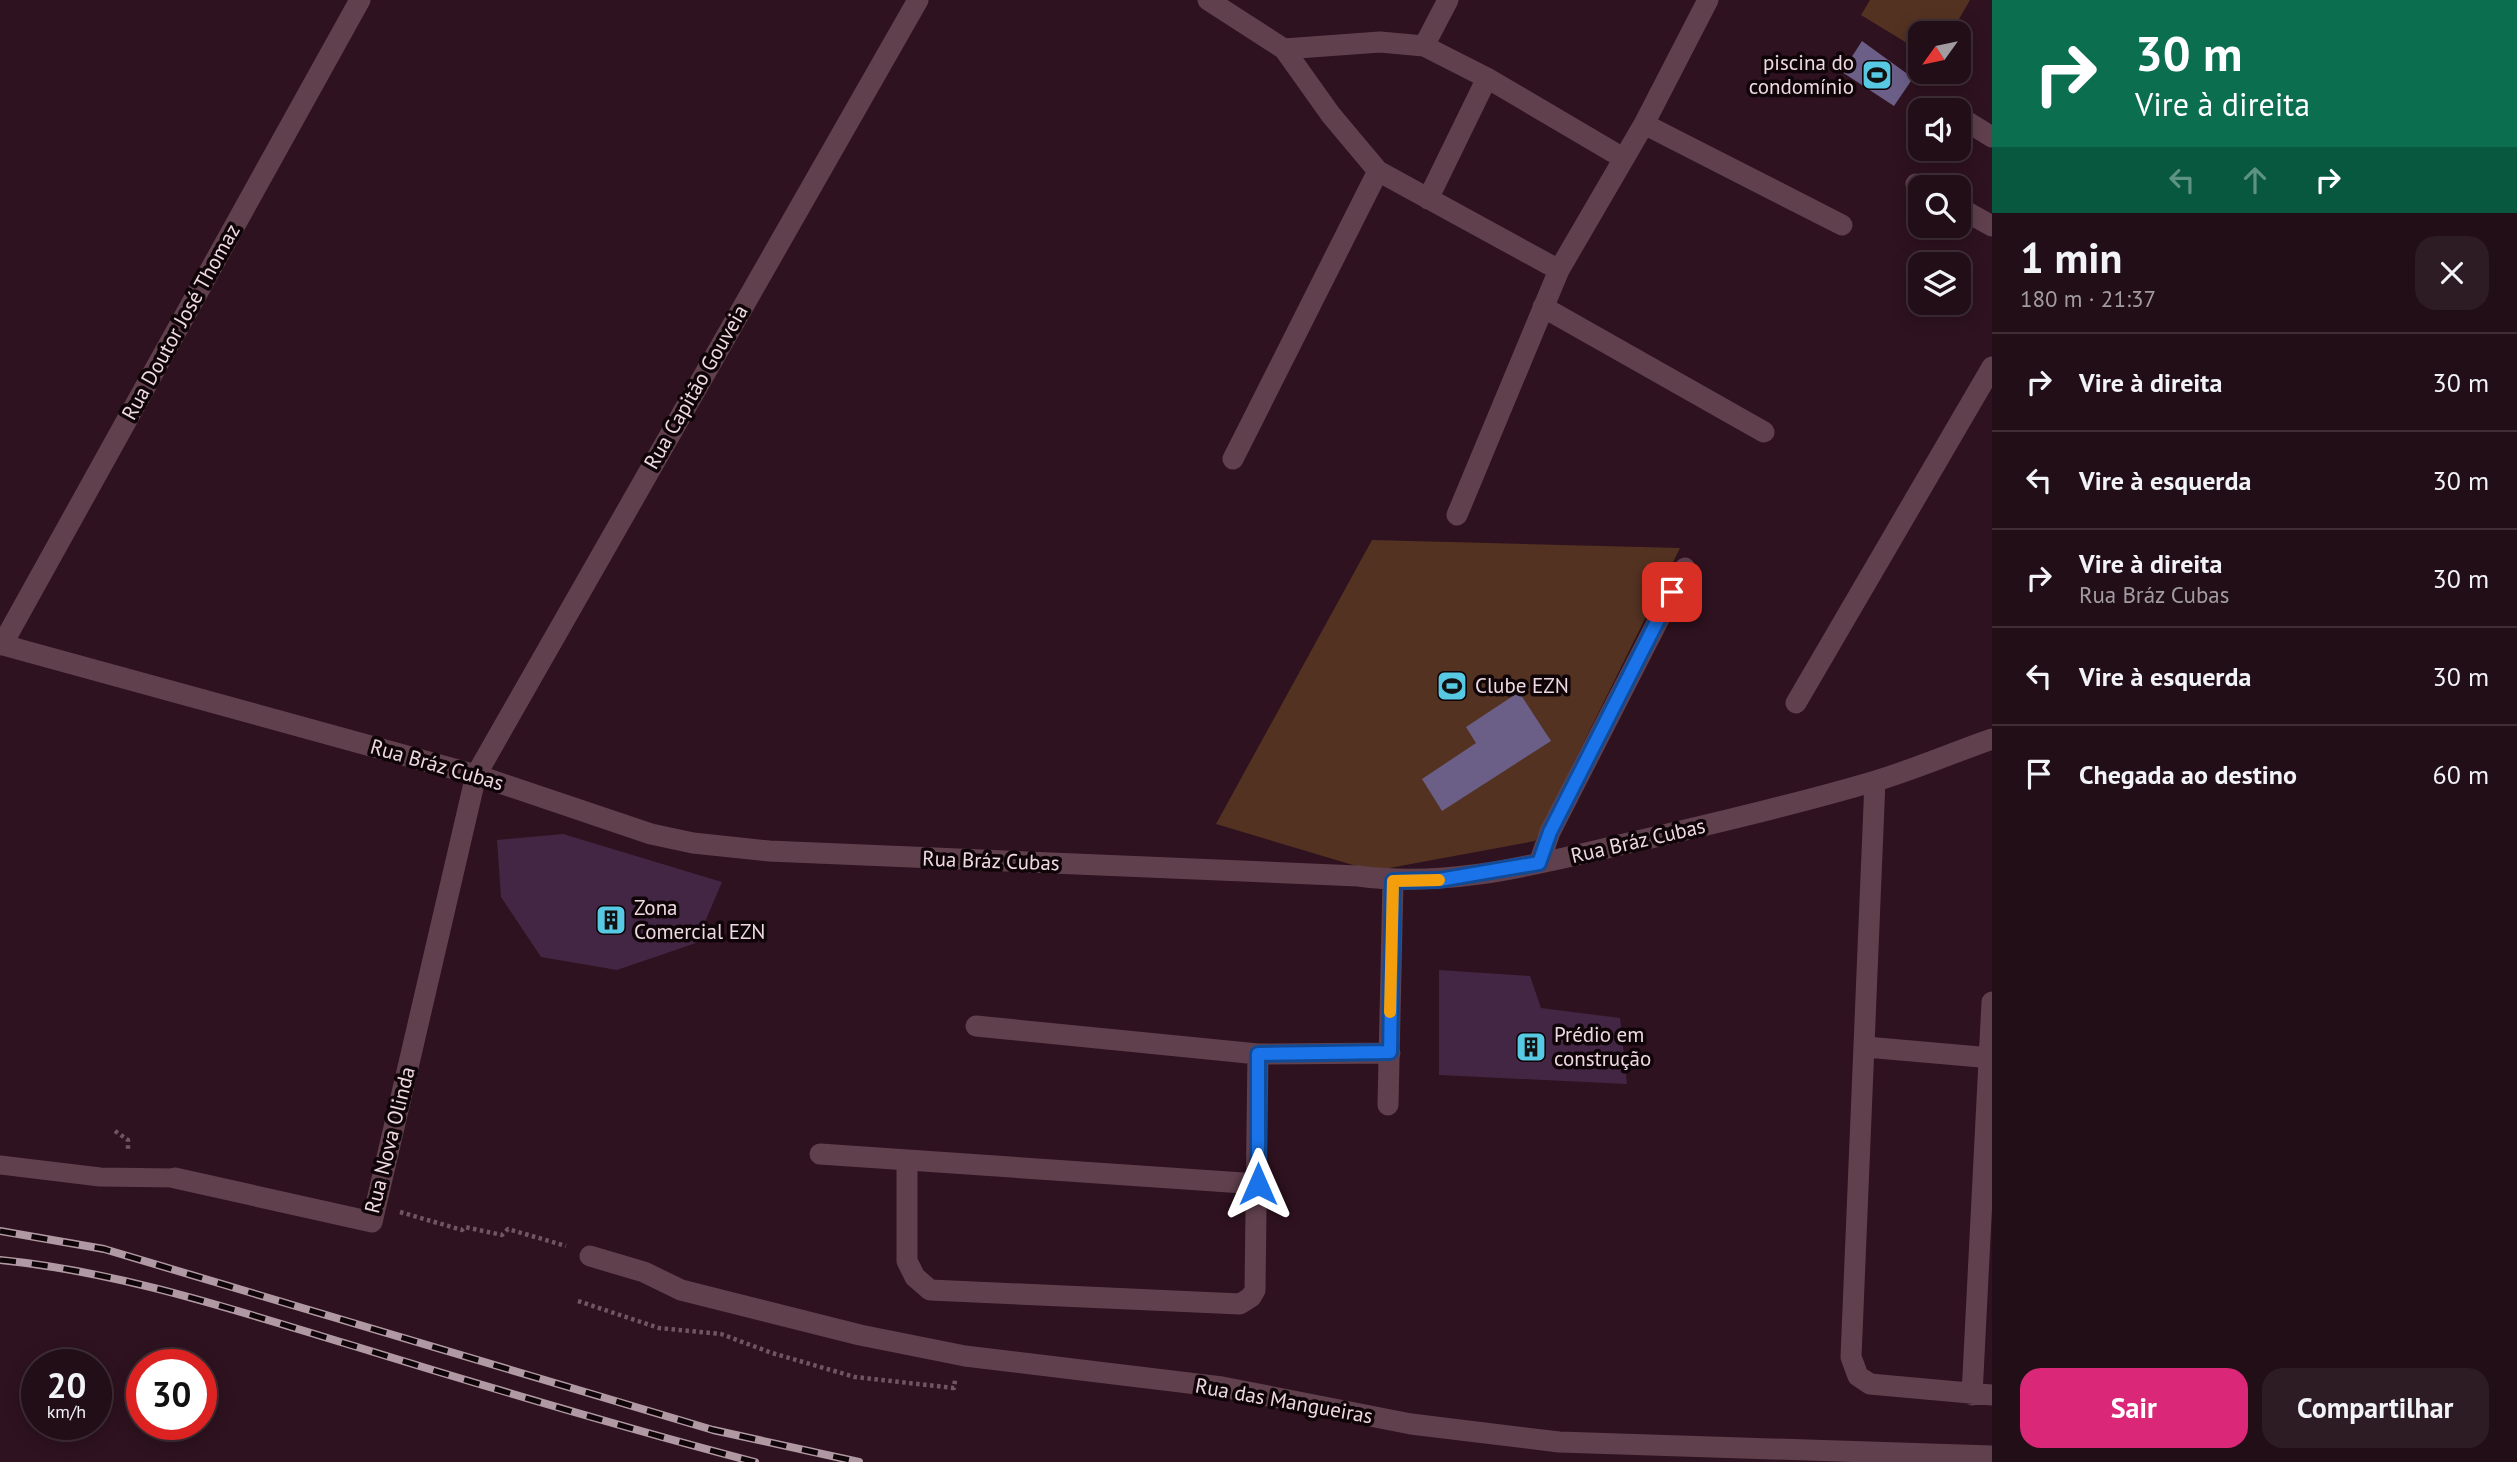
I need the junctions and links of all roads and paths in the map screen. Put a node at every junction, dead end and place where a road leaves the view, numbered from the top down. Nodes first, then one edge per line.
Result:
1 (360, 0) edge
2 (918, 0) edge
3 (1208, 0) edge
4 (1448, 0) edge
5 (1708, 0) edge
6 (1424, 46) junction
7 (1284, 49) junction
8 (1487, 78) junction
9 (1644, 124) junction
10 (1971, 125) edge
11 (1992, 137) edge
12 (1623, 158) junction
13 (1378, 171) junction
14 (1429, 199) junction
15 (1971, 214) edge
16 (1842, 225) dead end
17 (1992, 226) edge
18 (1559, 270) junction
19 (1543, 307) junction
20 (1992, 367) edge
21 (1764, 432) dead end
22 (1233, 459) dead end
23 (1457, 516) dead end
24 (1685, 568) dead end
25 (1, 645) edge
26 (1796, 703) dead end
27 (1992, 738) edge
28 (476, 775) junction
29 (1875, 781) junction
30 (1539, 863) junction
31 (1393, 881) junction
32 (1992, 1002) edge
33 (976, 1026) dead end
34 (1866, 1047) junction
35 (1390, 1052) junction
36 (1258, 1054) junction
37 (1989, 1058) edge
38 (1388, 1105) dead end
39 (820, 1154) dead end
40 (907, 1160) junction
41 (0, 1165) edge
42 (175, 1178) joint
43 (1258, 1184) junction
44 (376, 1205) junction
45 (590, 1256) joint
46 (578, 1301) dead end
47 (958, 1354) junction
48 (1982, 1395) edge
49 (1992, 1456) edge

1 - 25 street, Rua Doutor José Thomaz
2 - 28 street, Rua Capitão Gouveia
3 - 7 street
4 - 6 street
5 - 9 street
6 - 7 street
6 - 8 street
7 - 13 street
8 - 12 street
8 - 14 street
9 - 12 street
9 - 16 street
10 - 11 street
12 - 18 street
13 - 14 street
13 - 22 street
14 - 18 street
15 - 17 street
18 - 19 street
19 - 21 street
19 - 23 street
20 - 26 street
24 - 30 street
25 - 28 street, Rua Bráz Cubas
27 - 29 street, Rua Bráz Cubas
28 - 31 street, Rua Bráz Cubas
28 - 44 street, Rua Nova Olinda
29 - 30 street, Rua Bráz Cubas
29 - 34 street
30 - 31 street, Rua Bráz Cubas
31 - 35 street
32 - 37 street
33 - 36 street
34 - 37 street
34 - 48 street
35 - 36 street
35 - 38 street
36 - 43 street
37 - 48 street
39 - 40 street
40 - 43 street
40 - 43 street
41 - 42 lane, Rua Nova Olinda
42 - 44 street, Rua Nova Olinda
44 - 45 path
45 - 47 street, Rua das Mangueiras
46 - 47 path
47 - 49 street, Rua das Mangueiras

